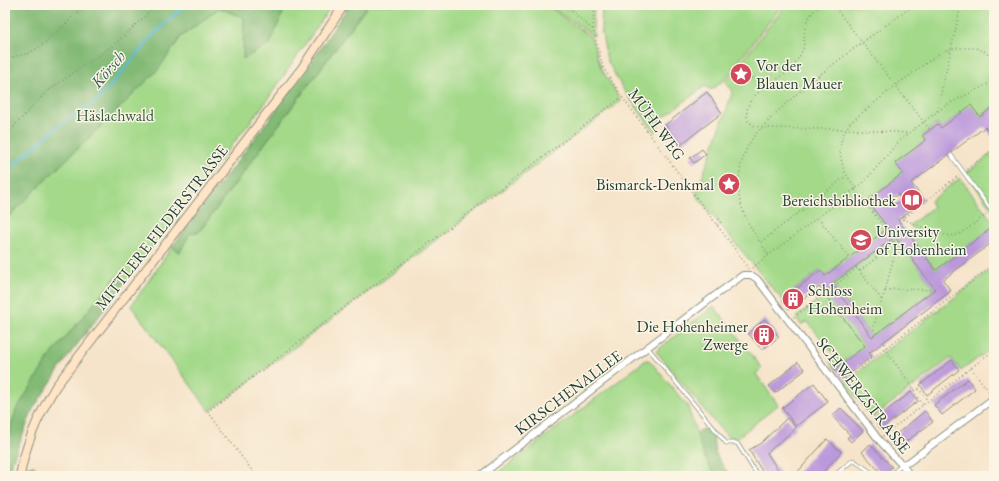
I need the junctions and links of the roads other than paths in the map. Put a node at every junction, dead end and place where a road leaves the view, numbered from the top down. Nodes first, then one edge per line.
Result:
1 (344, 5) edge
2 (951, 155) dead end
3 (994, 214) edge
4 (750, 272) joint
5 (648, 348) junction
6 (994, 398) edge
7 (902, 464) junction
8 (20, 476) edge
9 (480, 476) edge
10 (758, 476) edge
11 (834, 476) edge
12 (876, 476) edge
13 (890, 476) edge
14 (910, 476) edge

1 - 8 main road, MITTLERE FILDERSTRASSE
2 - 3 lane
4 - 5 street, KIRSCHENALLEE
4 - 7 street, SCHWERZSTRASSE
5 - 9 street, KIRSCHENALLEE
5 - 10 lane
6 - 7 street
7 - 13 lane
7 - 14 street, SCHWERZSTRASSE
11 - 12 lane

